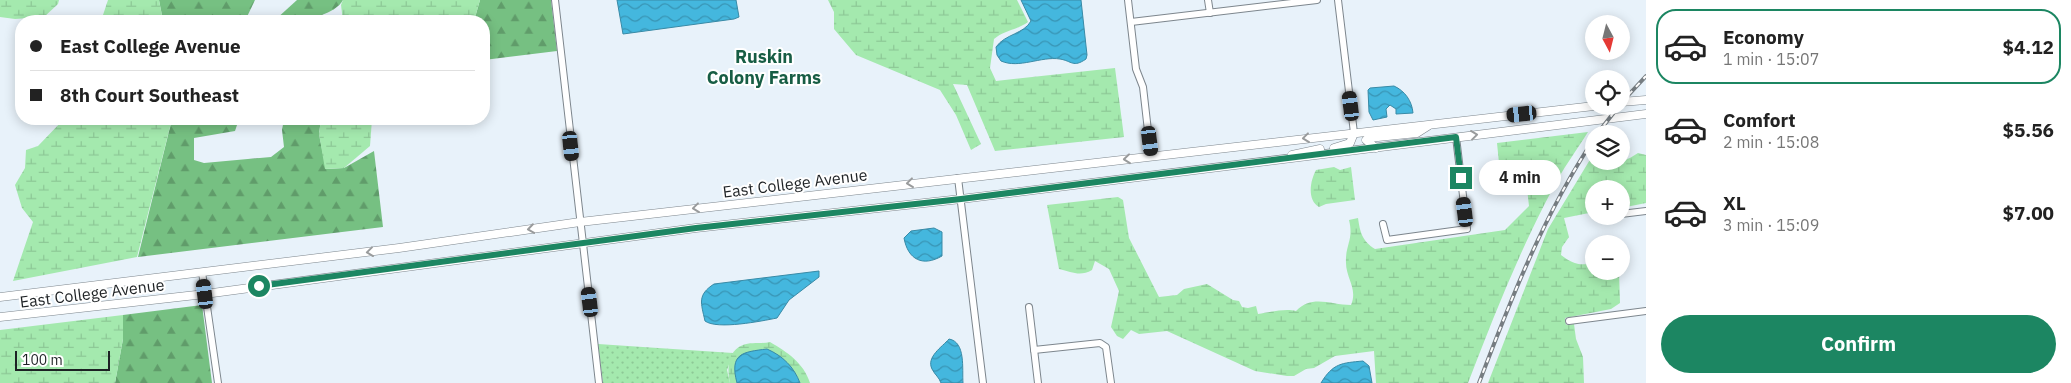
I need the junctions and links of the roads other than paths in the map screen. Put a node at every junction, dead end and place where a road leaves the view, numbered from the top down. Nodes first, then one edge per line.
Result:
1 (555, 0) edge
2 (1128, 0) edge
3 (1208, 0) edge
4 (1317, 0) edge
5 (1338, 0) edge
6 (1290, 2) edge
7 (1210, 13) junction
8 (1131, 22) junction
9 (1646, 100) edge
10 (1630, 101) edge
11 (1585, 107) edge
12 (1646, 114) edge
13 (1432, 124) junction
14 (1354, 133) junction
15 (1456, 137) junction
16 (1366, 140) junction
17 (1376, 148) junction
18 (1151, 157) junction
19 (1276, 160) junction
20 (958, 178) junction
21 (961, 199) junction
22 (1646, 212) edge
23 (1630, 213) edge
24 (580, 222) junction
25 (1383, 224) dead end
26 (582, 243) junction
27 (202, 272) junction
28 (205, 294) junction
29 (0, 297) edge
30 (1029, 307) dead end
31 (1646, 311) edge
32 (0, 317) edge
33 (1569, 321) dead end
34 (1034, 350) junction
35 (218, 383) edge
36 (599, 383) edge
37 (984, 383) edge
38 (1038, 383) edge
39 (1111, 383) edge

1 - 24 street
2 - 8 street
3 - 7 street
4 - 6 street
5 - 14 street
6 - 7 street
7 - 8 street
8 - 18 street
9 - 10 main road
11 - 13 main road, East College Avenue
15 -> 12 main road, East College Avenue
13 - 14 main road, East College Avenue
13 - 16 main road
14 - 16 main road
14 -> 18 main road, East College Avenue
14 - 19 main road
15 - 17 main road, East College Avenue
15 - 25 street
16 - 17 main road
17 - 19 main road, East College Avenue
18 -> 20 main road, East College Avenue
19 - 21 main road, East College Avenue
20 - 21 street
20 -> 24 main road, East College Avenue
21 - 26 main road, East College Avenue
21 - 37 street
22 - 23 street
24 - 26 street
24 -> 27 main road, East College Avenue
26 - 28 main road, East College Avenue
26 - 36 street
27 - 28 street
27 - 29 main road, East College Avenue
28 - 32 main road, East College Avenue
28 - 35 street
30 - 34 street
31 - 33 street
34 - 38 street
34 - 39 street

